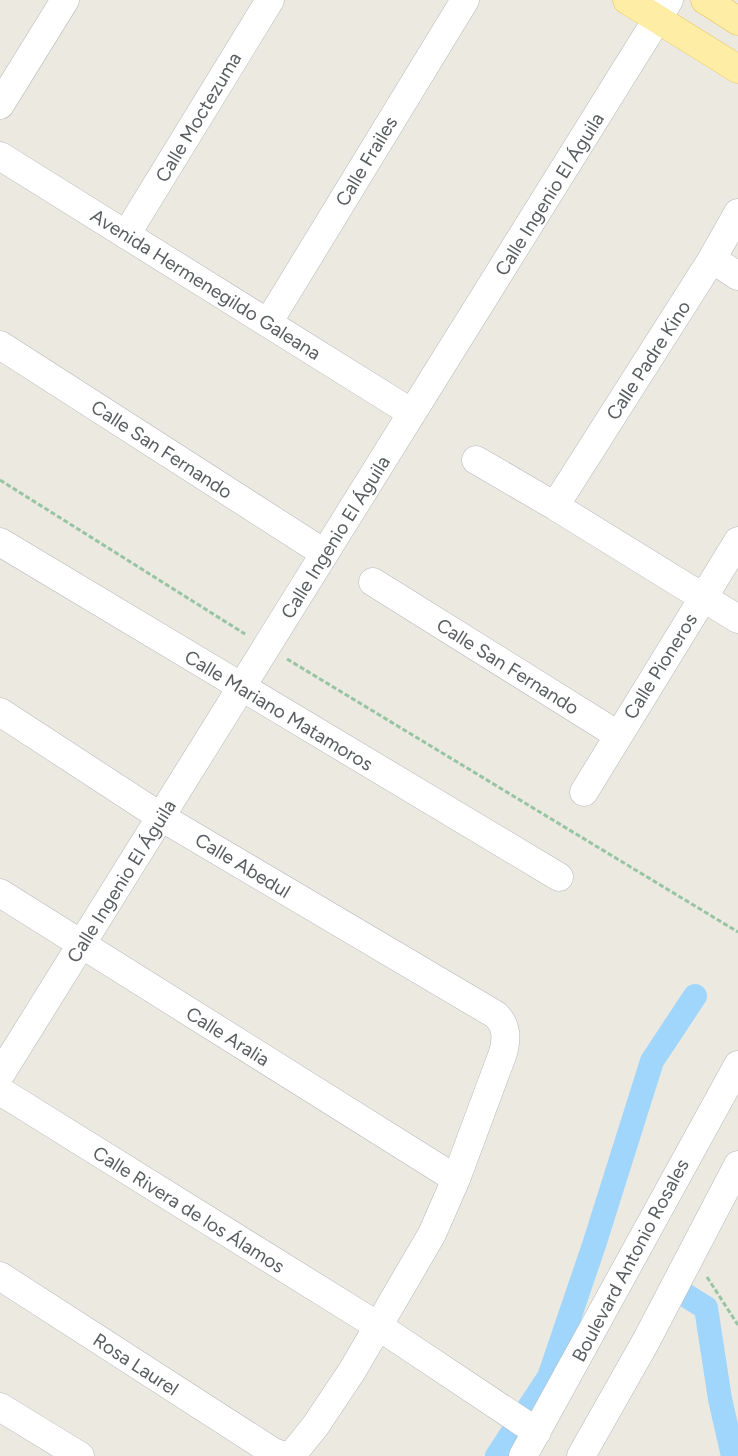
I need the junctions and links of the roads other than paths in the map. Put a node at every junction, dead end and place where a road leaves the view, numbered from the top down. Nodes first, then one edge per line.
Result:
1 (66, 0) edge
2 (270, 0) edge
3 (465, 0) edge
4 (627, 0) edge
5 (705, 0) edge
6 (664, 10) edge
7 (738, 20) edge
8 (738, 69) edge
9 (0, 105) edge
10 (0, 156) edge
11 (738, 213) edge
12 (126, 234) junction
13 (712, 259) junction
14 (738, 276) edge
15 (268, 323) junction
16 (0, 345) edge
17 (412, 413) junction
18 (476, 460) dead end
19 (555, 506) junction
20 (738, 541) edge
21 (0, 542) edge
22 (324, 553) junction
23 (373, 582) dead end
24 (703, 597) junction
25 (738, 619) edge
26 (242, 687) junction
27 (0, 712) edge
28 (618, 735) junction
29 (584, 792) dead end
30 (161, 816) junction
31 (559, 877) dead end
32 (0, 893) edge
33 (81, 944) junction
34 (738, 1065) edge
35 (0, 1075) edge
36 (0, 1091) edge
37 (738, 1166) edge
38 (456, 1178) junction
39 (0, 1276) edge
40 (382, 1330) junction
41 (0, 1407) edge
42 (531, 1428) junction
43 (281, 1455) edge
44 (80, 1456) edge
45 (522, 1456) edge
46 (581, 1456) edge

1 - 9 street
2 - 12 street, Calle Moctezuma
3 - 15 street, Calle Frailes
4 - 6 main road
5 - 7 main road
6 - 8 main road
6 - 17 street, Calle Ingenio El Águila
10 - 12 street, Avenida Hermenegildo Galeana
11 - 13 street, Calle Padre Kino
12 - 15 street, Avenida Hermenegildo Galeana
13 - 14 street
13 - 19 street, Calle Padre Kino
15 - 17 street, Avenida Hermenegildo Galeana
16 - 22 street, Calle San Fernando
17 - 22 street, Calle Ingenio El Águila
18 - 19 street
19 - 24 street
20 - 24 street, Calle Pioneros
21 - 26 street, Calle Mariano Matamoros
22 - 26 street, Calle Ingenio El Águila
23 - 28 street, Calle San Fernando
24 - 25 street
24 - 28 street, Calle Pioneros
26 - 30 street, Calle Ingenio El Águila
26 - 31 street, Calle Mariano Matamoros
27 - 30 street, Calle Abedul
28 - 29 street, Calle Pioneros
30 - 33 street, Calle Ingenio El Águila
30 - 38 street, Calle Abedul
32 - 33 street, Calle Aralia
33 - 35 street, Calle Ingenio El Águila
33 - 38 street, Calle Aralia
34 - 42 street, Boulevard Antonio Rosales
36 - 40 street, Calle Rivera de los Álamos
37 - 46 street
38 - 40 street
39 - 43 street, Rosa Laurel
40 - 42 street, Calle Rivera de los Álamos
40 - 43 street
41 - 44 street
42 - 45 street, Boulevard Antonio Rosales

